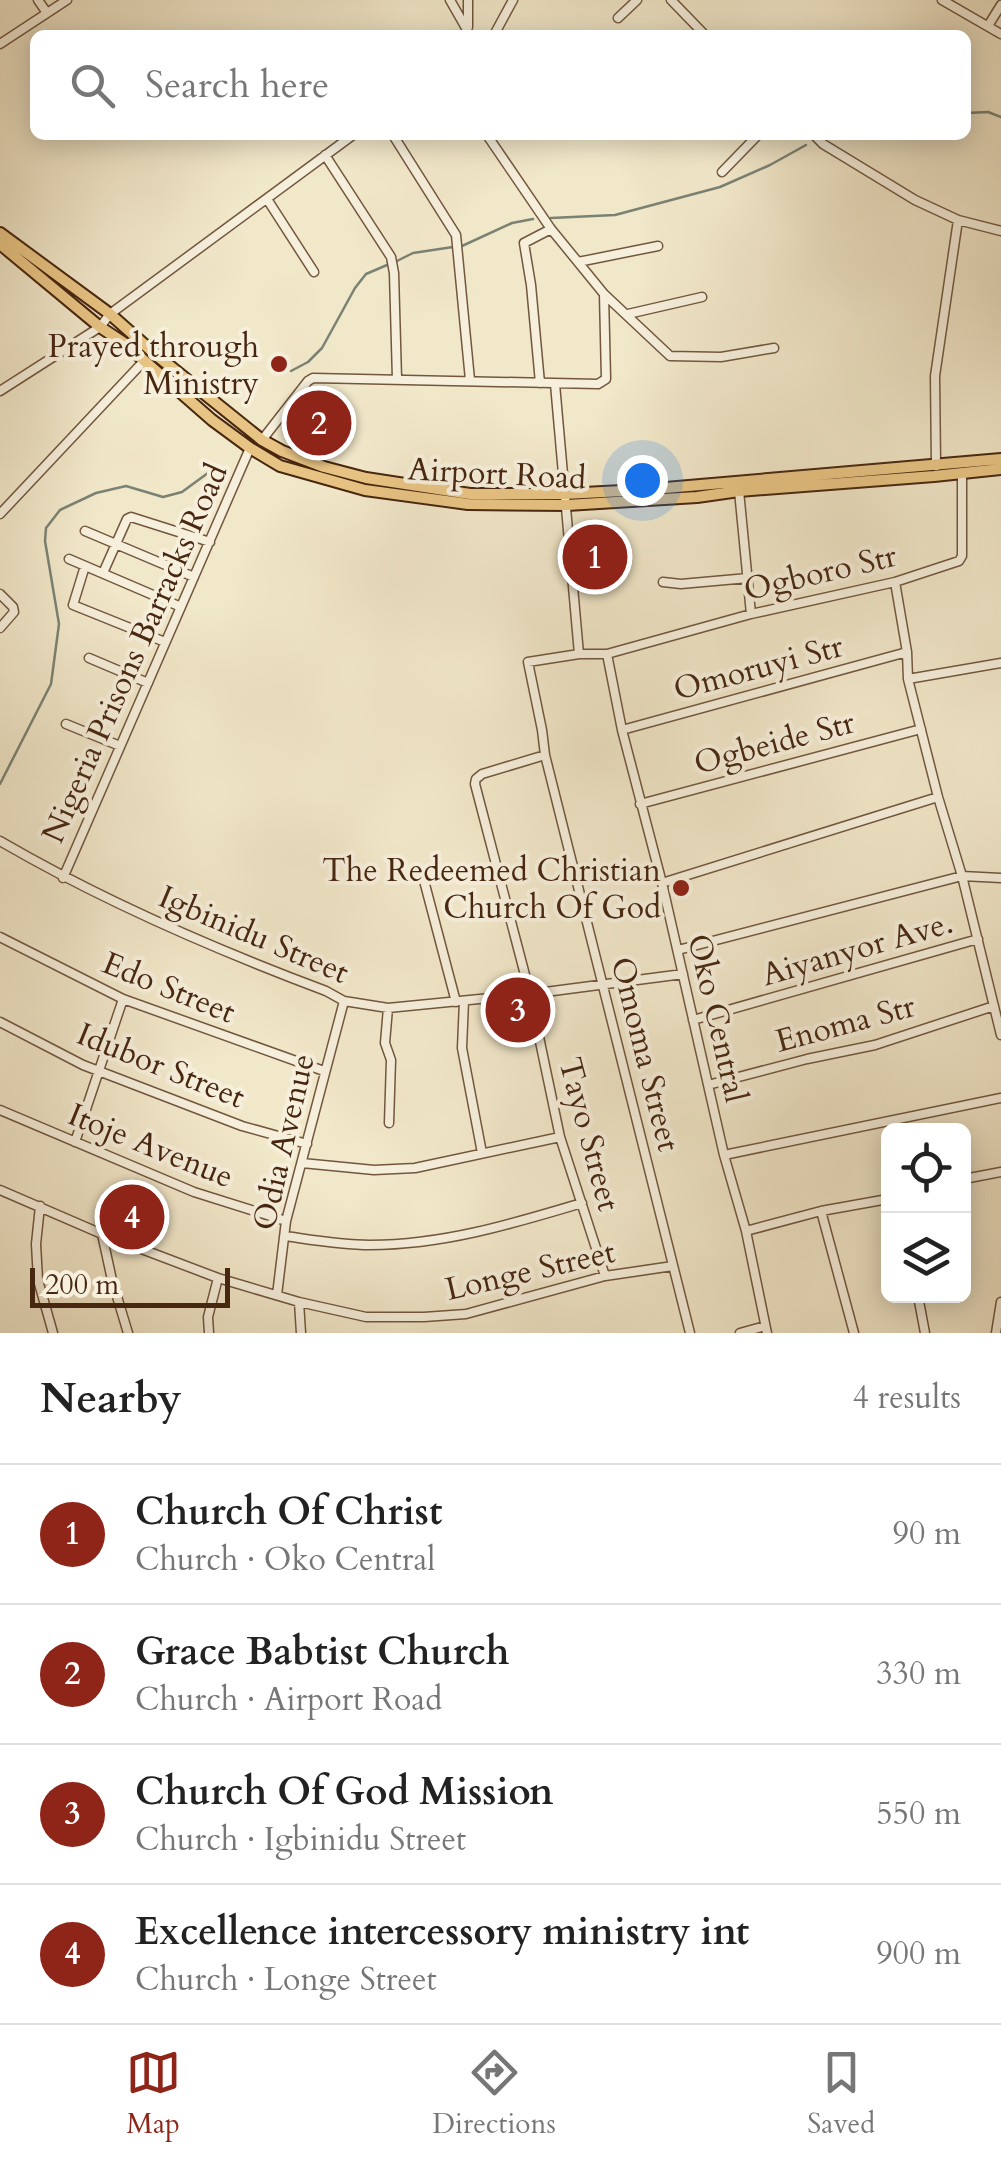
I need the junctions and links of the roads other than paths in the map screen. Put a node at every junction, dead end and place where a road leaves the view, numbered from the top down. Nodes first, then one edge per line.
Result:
1 (38, 0) edge
2 (67, 0) edge
3 (468, 0) edge
4 (513, 0) edge
5 (638, 0) edge
6 (671, 0) edge
7 (942, 0) edge
8 (454, 1) edge
9 (1001, 5) edge
10 (47, 13) junction
11 (618, 18) dead end
12 (988, 26) junction
13 (468, 30) edge
14 (469, 30) edge
15 (497, 30) edge
16 (700, 30) edge
17 (1001, 34) edge
18 (0, 44) edge
19 (346, 140) edge
20 (395, 140) edge
21 (490, 140) edge
22 (753, 140) edge
23 (820, 140) edge
24 (325, 156) junction
25 (722, 172) dead end
26 (266, 199) junction
27 (958, 220) junction
28 (551, 229) junction
29 (1001, 231) edge
30 (0, 233) edge
31 (0, 244) edge
32 (658, 246) dead end
33 (578, 262) junction
34 (314, 272) dead end
35 (604, 294) junction
36 (702, 297) dead end
37 (110, 314) junction
38 (628, 314) junction
39 (100, 326) junction
40 (774, 348) dead end
41 (143, 362) junction
42 (397, 378) junction
43 (470, 380) junction
44 (540, 383) junction
45 (555, 384) junction
46 (0, 391) edge
47 (262, 440) junction
48 (250, 448) junction
49 (1001, 459) edge
50 (936, 466) junction
51 (1001, 469) edge
52 (962, 474) junction
53 (739, 490) junction
54 (566, 500) junction
55 (0, 514) edge
56 (85, 531) dead end
57 (210, 542) junction
58 (116, 544) junction
59 (69, 559) dead end
60 (85, 566) junction
61 (103, 573) junction
62 (194, 577) junction
63 (748, 578) junction
64 (664, 582) dead end
65 (895, 582) junction
66 (0, 594) edge
67 (181, 607) junction
68 (751, 614) junction
69 (0, 628) edge
70 (165, 642) junction
71 (908, 652) junction
72 (578, 654) junction
73 (607, 654) junction
74 (89, 658) dead end
75 (1001, 663) edge
76 (908, 679) junction
77 (148, 683) junction
78 (66, 724) dead end
79 (921, 728) junction
80 (622, 730) junction
81 (120, 746) junction
82 (545, 755) junction
83 (938, 797) junction
84 (640, 804) junction
85 (0, 841) edge
86 (422, 873) dead end
87 (962, 876) junction
88 (63, 878) junction
89 (1001, 878) edge
90 (662, 883) junction
91 (0, 937) edge
92 (978, 939) junction
93 (678, 950) junction
94 (683, 974) junction
95 (602, 984) junction
96 (530, 994) junction
97 (123, 999) junction
98 (344, 1001) junction
99 (460, 1001) junction
100 (994, 1006) junction
101 (388, 1008) junction
102 (693, 1020) junction
103 (0, 1022) edge
104 (1001, 1035) edge
105 (100, 1072) junction
106 (324, 1072) junction
107 (708, 1085) junction
108 (1001, 1098) edge
109 (0, 1110) edge
110 (388, 1123) dead end
111 (560, 1137) junction
112 (75, 1142) junction
113 (307, 1144) junction
114 (482, 1153) junction
115 (724, 1155) junction
116 (302, 1163) junction
117 (1001, 1172) edge
118 (971, 1178) edge
119 (0, 1190) edge
120 (881, 1200) edge
121 (582, 1203) junction
122 (40, 1206) junction
123 (821, 1211) junction
124 (286, 1222) junction
125 (746, 1231) junction
126 (102, 1234) junction
127 (285, 1236) junction
128 (673, 1266) junction
129 (605, 1276) junction
130 (218, 1278) junction
131 (277, 1295) junction
132 (298, 1302) junction
133 (1001, 1302) edge
134 (920, 1303) edge
135 (766, 1330) edge
136 (53, 1333) edge
137 (128, 1333) edge
138 (209, 1333) edge
139 (300, 1333) edge
140 (690, 1333) edge
141 (740, 1333) edge
142 (854, 1333) edge
143 (926, 1333) edge
144 (996, 1333) edge

1 - 10 street
2 - 10 street
3 - 14 street
4 - 15 street
5 - 11 street
6 - 16 street
7 - 12 street
8 - 13 street
9 - 12 street
10 - 18 street
12 - 17 street
19 - 24 street
20 - 43 street
21 - 28 street
22 - 25 street
23 - 27 street
24 - 26 street
24 - 42 street
26 - 34 street
26 - 37 street
27 - 29 street
27 - 50 street
28 - 33 street
28 - 44 street
30 - 37 main road, Airport Road
31 - 39 main road, Airport Road
32 - 33 street
33 - 35 street
35 - 38 street
35 - 45 street
36 - 38 street
37 - 39 street
37 - 47 main road, Airport Road
38 - 40 street
39 - 41 main road, Airport Road
39 - 46 street
41 - 48 main road, Airport Road
41 - 55 street
42 - 43 street
42 - 47 street
43 - 44 street
44 - 45 street
45 - 54 street
47 - 54 main road, Airport Road
48 - 54 main road, Airport Road
48 - 57 street, Nigeria Prisons Barracks Road
49 - 50 main road, Airport Road
50 - 54 main road, Airport Road
51 - 52 main road, Airport Road
52 - 53 main road, Airport Road
52 - 65 street, Ogboro Str
53 - 54 main road, Airport Road
53 - 63 street
54 - 72 street
56 - 58 street
57 - 58 street
57 - 62 street, Nigeria Prisons Barracks Road
58 - 61 street
58 - 62 street
59 - 60 street
60 - 61 street
60 - 70 street
61 - 67 street
62 - 67 street, Nigeria Prisons Barracks Road
63 - 64 street
63 - 68 street
65 - 68 street, Ogboro Str
65 - 71 street
66 - 69 street
67 - 70 street, Nigeria Prisons Barracks Road
68 - 73 street, Ogboro Str
70 - 77 street, Nigeria Prisons Barracks Road
71 - 76 street
71 - 80 street, Omoruyi Str
72 - 73 street
72 - 82 street, Omoma Street
73 - 80 street, Oko Central
74 - 77 street
75 - 76 street
76 - 79 street
77 - 81 street, Nigeria Prisons Barracks Road
78 - 81 street
79 - 83 street
79 - 84 street, Ogbeide Str
80 - 84 street, Oko Central
81 - 88 street, Nigeria Prisons Barracks Road
82 - 95 street, Omoma Street
82 - 96 street, Tayo Street
83 - 87 street
83 - 90 street
84 - 90 street, Oko Central
85 - 88 street, Igbinidu Street
86 - 99 street
87 - 89 street
87 - 92 street
87 - 93 street
88 - 98 street, Igbinidu Street
90 - 93 street, Oko Central
91 - 97 street, Edo Street
92 - 100 street
92 - 102 street, Aiyanyor Ave.
93 - 94 street, Oko Central
94 - 95 street, Igbinidu Street
94 - 102 street, Oko Central
95 - 96 street, Igbinidu Street
95 - 128 street, Omoma Street
96 - 99 street, Igbinidu Street
96 - 111 street, Tayo Street
97 - 105 street
97 - 106 street, Edo Street
98 - 101 street, Igbinidu Street
98 - 106 street, Odia Avenue
99 - 101 street, Igbinidu Street
99 - 114 street
100 - 104 street
100 - 107 street, Enoma Str
101 - 110 street
102 - 107 street, Oko Central
103 - 105 street, Idubor Street
105 - 112 street
105 - 113 street, Idubor Street
106 - 113 street, Odia Avenue
107 - 115 street, Oko Central
108 - 115 street
109 - 112 street, Itoje Avenue
111 - 114 street
111 - 121 street, Tayo Street
112 - 124 street, Itoje Avenue
113 - 116 street, Odia Avenue
114 - 116 street
115 - 125 street, Oko Central
116 - 124 street, Odia Avenue
117 - 118 street
119 - 122 street, Longe Street
120 - 123 street
121 - 127 street
121 - 129 street, Tayo Street
122 - 126 street, Longe Street
122 - 136 street
123 - 125 street
123 - 142 street
124 - 127 street, Odia Avenue
125 - 135 street, Oko Central
126 - 130 street, Longe Street
126 - 137 street
127 - 131 street, Odia Avenue
128 - 129 street, Longe Street
128 - 140 street, Omoma Street
129 - 132 street, Longe Street
130 - 131 street, Longe Street
130 - 138 street
131 - 132 street, Longe Street
132 - 139 street
133 - 144 street
134 - 143 street
135 - 141 street

